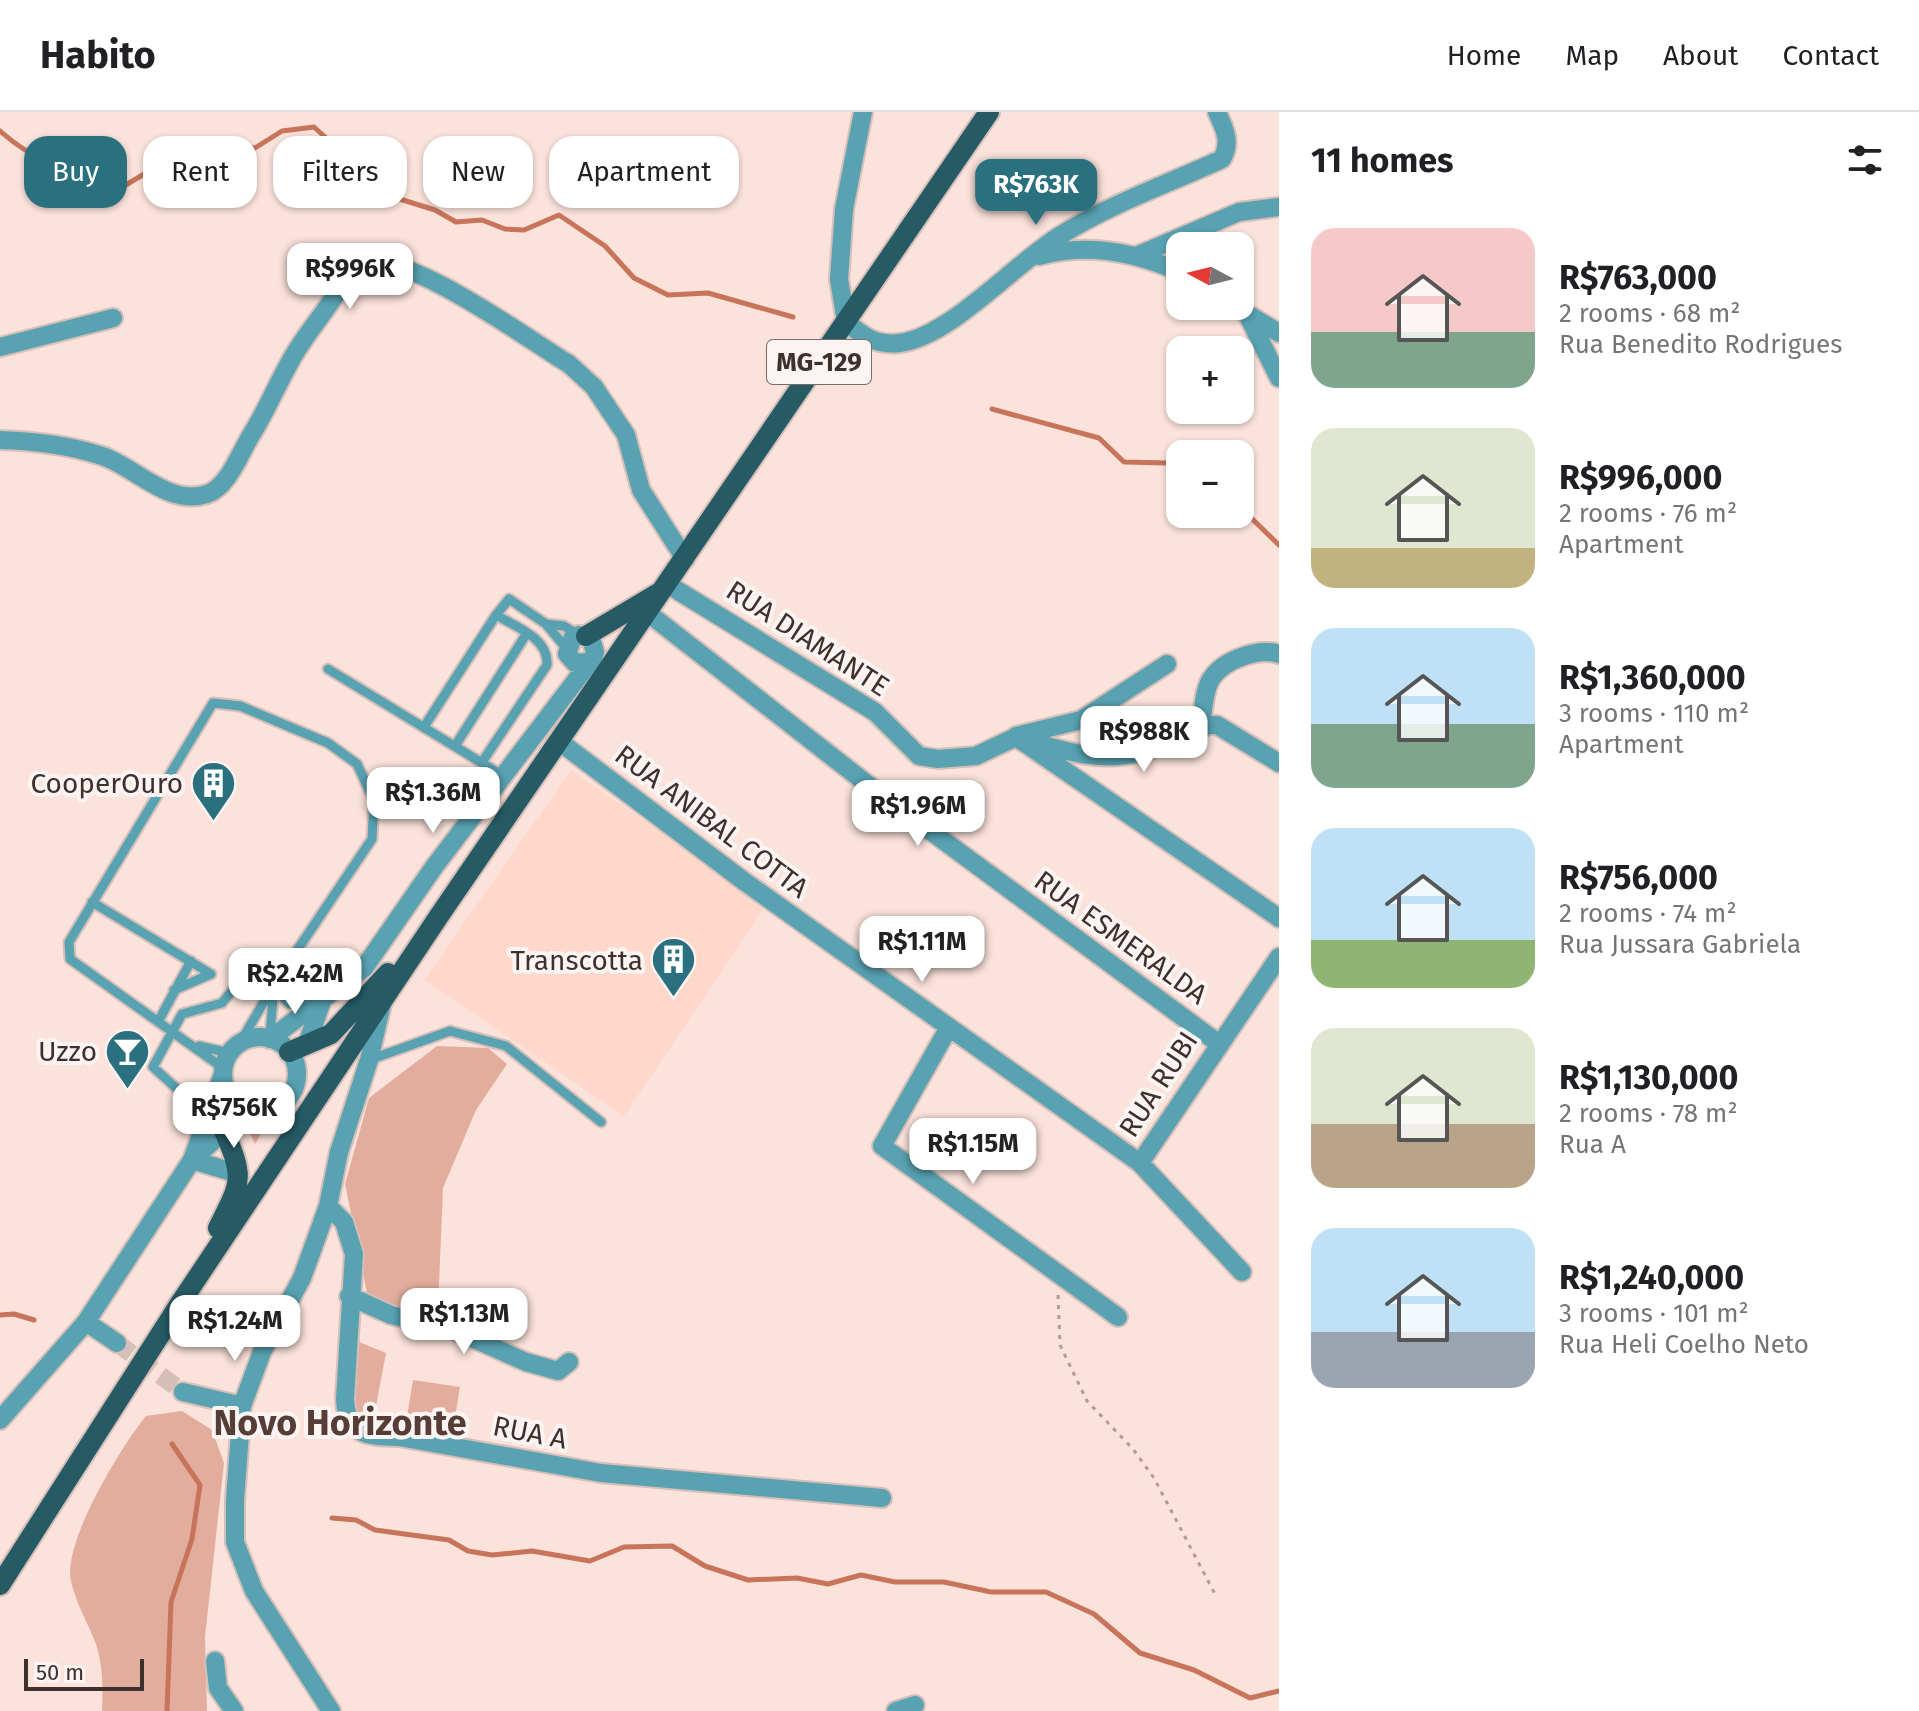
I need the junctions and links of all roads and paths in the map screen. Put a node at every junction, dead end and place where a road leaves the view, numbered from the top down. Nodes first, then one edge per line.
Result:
1 (989, 112) edge
2 (1217, 112) edge
3 (855, 115) edge
4 (1279, 207) edge
5 (1136, 256) junction
6 (1028, 259) junction
7 (1166, 267) edge
8 (113, 318) dead end
9 (1250, 320) edge
10 (1253, 320) edge
11 (846, 322) junction
12 (1279, 333) edge
13 (0, 347) edge
14 (1279, 378) edge
15 (0, 440) edge
16 (685, 559) junction
17 (665, 587) junction
18 (648, 613) junction
19 (496, 615) junction
20 (546, 624) junction
21 (527, 633) junction
22 (578, 648) junction
23 (1279, 654) edge
24 (1167, 664) dead end
25 (328, 669) dead end
26 (424, 727) junction
27 (1201, 728) junction
28 (1016, 737) junction
29 (560, 742) junction
30 (455, 746) junction
31 (482, 762) junction
32 (1279, 763) edge
33 (505, 777) junction
34 (92, 902) junction
35 (439, 916) junction
36 (1279, 918) edge
37 (1279, 957) edge
38 (191, 961) junction
39 (244, 976) dead end
40 (275, 983) junction
41 (172, 990) junction
42 (322, 1001) junction
43 (382, 1001) junction
44 (159, 1020) junction
45 (346, 1020) junction
46 (948, 1029) junction
47 (174, 1032) junction
48 (270, 1039) junction
49 (1218, 1043) junction
50 (195, 1045) junction
51 (298, 1048) junction
52 (229, 1059) junction
53 (369, 1060) junction
54 (312, 1106) junction
55 (249, 1109) junction
56 (208, 1117) junction
57 (601, 1122) dead end
58 (224, 1131) junction
59 (192, 1160) junction
60 (1140, 1163) junction
61 (239, 1174) junction
62 (328, 1206) junction
63 (1242, 1272) dead end
64 (1058, 1273) junction
65 (349, 1296) junction
66 (181, 1302) junction
67 (1118, 1317) dead end
68 (86, 1322) junction
69 (117, 1343) tunnel mouth
70 (569, 1362) dead end
71 (183, 1392) tunnel mouth
72 (242, 1406) junction
73 (0, 1420) edge
74 (882, 1498) dead end
75 (0, 1585) edge
76 (1216, 1596) dead end
77 (215, 1661) dead end
78 (915, 1705) dead end
79 (234, 1711) edge
80 (331, 1711) edge
81 (896, 1711) edge

1 - 11 main road, MG-129
2 - 6 street
3 - 11 street
4 - 5 street
5 - 6 street
5 - 7 street
6 - 11 street
8 - 13 street
9 - 14 street
10 - 12 street
11 - 16 main road, MG-129
15 - 16 street
16 - 17 main road, MG-129
17 - 18 main road, MG-129
17 - 22 main road
17 - 28 street, RUA DIAMANTE
18 - 29 main road, MG-129
18 - 49 street, RUA ESMERALDA
19 - 20 lane
19 - 21 lane
19 - 26 lane
20 - 22 lane
20 - 22 lane
21 - 30 lane
21 - 31 lane
22 - 33 street
23 - 27 street
24 - 28 street, RUA DIAMANTE
25 - 26 lane
26 - 30 lane
27 - 28 street
27 - 32 street
28 - 36 street
29 - 35 main road, MG-129
29 - 46 street, RUA ANIBAL COTTA
30 - 31 lane
31 - 33 lane
33 - 42 street
34 - 38 lane
34 - 40 lane
34 - 44 lane
35 - 43 main road, MG-129
35 - 45 main road
37 - 49 street, RUA RUBI
38 - 41 lane
38 - 41 lane
39 - 47 lane
40 - 42 street
40 - 48 lane
40 - 52 lane
41 - 44 lane
42 - 48 street
42 - 51 street
43 - 53 street
43 - 54 main road, MG-129
44 - 47 lane
45 - 51 main road
45 - 54 main road
46 - 60 street, RUA ANIBAL COTTA
46 - 64 street
47 - 50 lane
47 - 56 lane
48 - 51 street
48 - 52 street
49 - 60 street, RUA RUBI
50 - 52 lane
50 - 52 lane
51 - 55 street
52 - 55 street
52 - 56 street
53 - 57 lane
53 - 62 street
54 - 66 main road, MG-129
55 - 58 street
56 - 59 street
58 - 59 street
58 - 61 main road
59 - 61 street
59 - 68 street
60 - 63 street, RUA ANIBAL COTTA
61 - 66 main road
62 - 65 street, RUA A
62 - 72 street
64 - 67 street
64 - 76 path
65 - 70 street
65 - 74 street, RUA A
66 - 75 main road, MG-129
68 - 69 street
68 - 73 street
71 - 72 street
72 - 80 street
77 - 79 street
78 - 81 street

